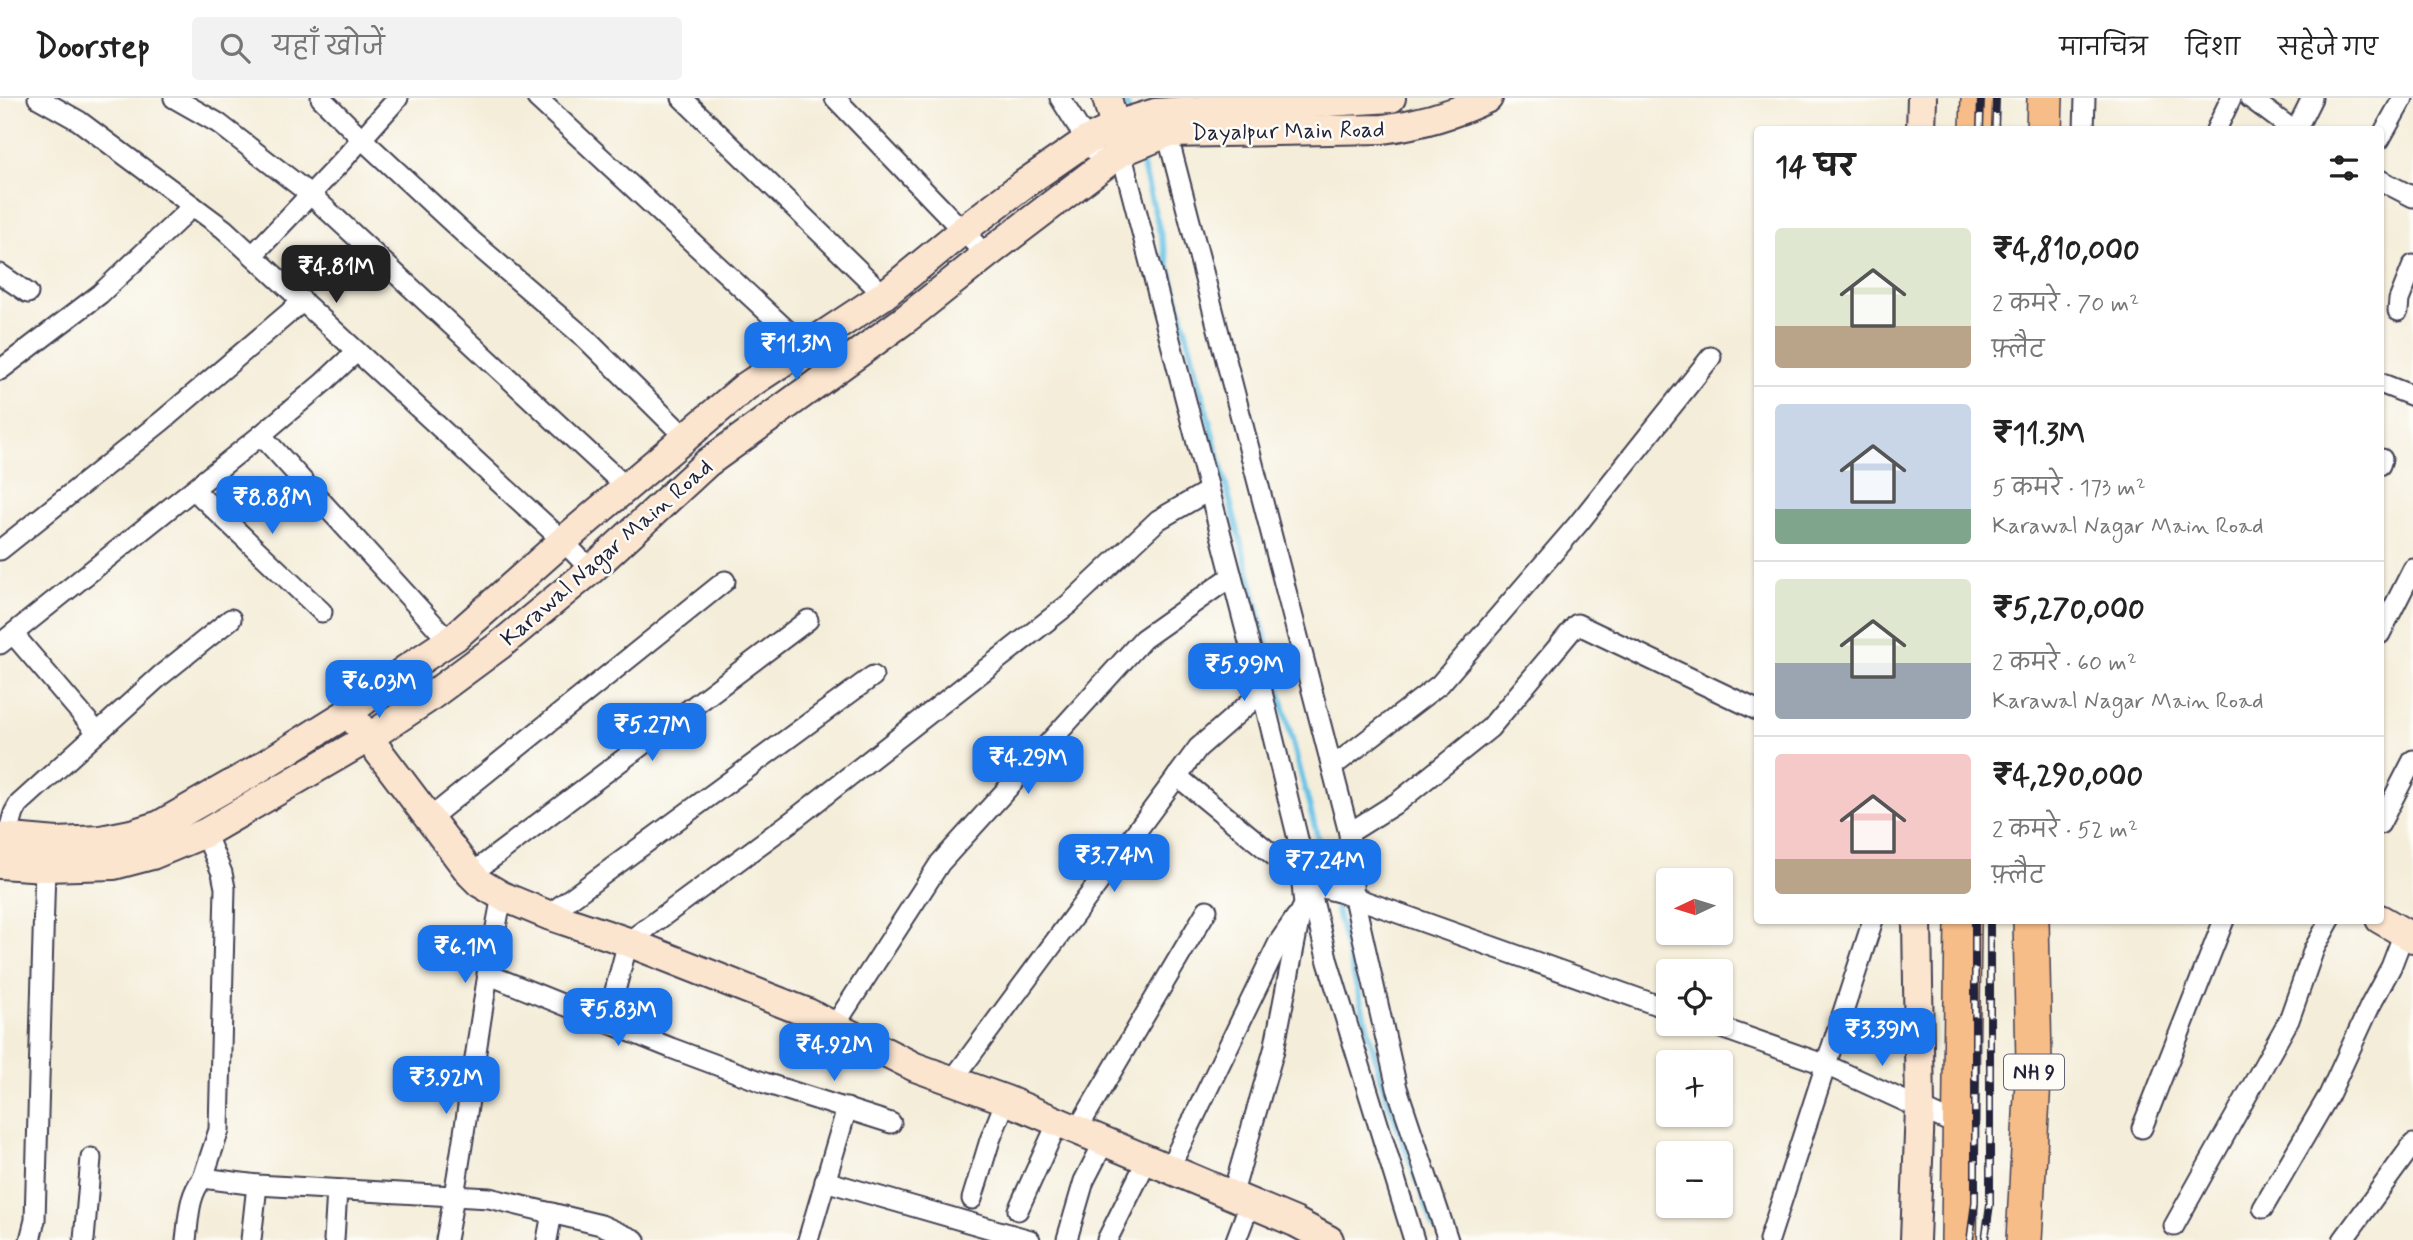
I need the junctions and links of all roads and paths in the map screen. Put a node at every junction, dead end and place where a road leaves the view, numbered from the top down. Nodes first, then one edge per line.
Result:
1 (38, 98) edge
2 (174, 98) edge
3 (321, 98) edge
4 (398, 98) edge
5 (537, 98) edge
6 (682, 98) edge
7 (835, 98) edge
8 (1060, 98) edge
9 (1107, 98) edge
10 (1391, 98) edge
11 (1488, 98) edge
12 (1922, 98) edge
13 (1979, 98) edge
14 (2045, 98) edge
15 (2085, 98) edge
16 (2231, 98) edge
17 (2250, 98) edge
18 (2312, 98) edge
19 (2403, 98) edge
20 (1161, 118) edge
21 (1921, 126) edge
22 (1979, 126) edge
23 (2044, 126) edge
24 (2084, 126) edge
25 (2218, 126) edge
26 (2289, 126) edge
27 (2297, 126) edge
28 (2384, 132) edge
29 (362, 139) junction
30 (1086, 141) junction
31 (1120, 142) junction
32 (2384, 182) edge
33 (311, 195) junction
34 (2413, 197) edge
35 (193, 206) junction
36 (962, 231) junction
37 (986, 255) junction
38 (253, 256) junction
39 (2413, 265) edge
40 (0, 274) edge
41 (28, 293) dead end
42 (884, 295) junction
43 (303, 301) junction
44 (2398, 312) dead end
45 (806, 347) junction
46 (356, 352) junction
47 (1711, 357) dead end
48 (0, 370) edge
49 (2384, 385) edge
50 (2413, 396) edge
51 (261, 435) junction
52 (685, 437) junction
53 (626, 487) junction
54 (194, 490) junction
55 (1208, 491) junction
56 (563, 541) junction
57 (0, 550) edge
58 (2413, 569) edge
59 (591, 570) junction
60 (1232, 576) junction
61 (725, 582) dead end
62 (322, 612) dead end
63 (231, 620) dead end
64 (808, 620) dead end
65 (2384, 626) edge
66 (7, 640) edge
67 (449, 641) junction
68 (873, 676) dead end
69 (1262, 692) junction
70 (1754, 709) edge
71 (349, 712) junction
72 (97, 732) junction
73 (368, 738) junction
74 (2413, 760) edge
75 (1332, 767) junction
76 (1177, 776) junction
77 (192, 806) junction
78 (2384, 816) edge
79 (430, 818) junction
80 (205, 833) junction
81 (1349, 833) junction
82 (2, 846) edge
83 (45, 867) junction
84 (471, 874) junction
85 (1309, 883) junction
86 (1347, 895) junction
87 (502, 896) junction
88 (1207, 910) dead end
89 (1301, 911) junction
90 (548, 915) junction
91 (1872, 924) edge
92 (1917, 924) edge
93 (1963, 924) edge
94 (2031, 924) edge
95 (2222, 924) edge
96 (2328, 924) edge
97 (2399, 930) edge
98 (628, 942) junction
99 (487, 974) junction
100 (1656, 1005) edge
101 (607, 1021) junction
102 (835, 1025) junction
103 (1733, 1032) edge
104 (1826, 1065) junction
105 (951, 1082) junction
106 (1006, 1100) junction
107 (847, 1108) junction
108 (1920, 1108) junction
109 (891, 1123) dead end
110 (1067, 1126) junction
111 (1959, 1126) junction
112 (2142, 1128) dead end
113 (1104, 1142) junction
114 (2413, 1144) edge
115 (91, 1158) dead end
116 (1158, 1165) junction
117 (203, 1178) junction
118 (825, 1181) junction
119 (257, 1185) junction
120 (337, 1189) junction
121 (455, 1196) junction
122 (972, 1199) dead end
123 (1241, 1199) junction
124 (2263, 1208) dead end
125 (1017, 1210) dead end
126 (552, 1213) junction
127 (2174, 1226) dead end
128 (1291, 1231) edge
129 (2026, 1234) edge
130 (1067, 1239) edge
131 (30, 1240) edge
132 (84, 1240) edge
133 (186, 1240) edge
134 (251, 1240) edge
135 (334, 1240) edge
136 (446, 1240) edge
137 (547, 1240) edge
138 (635, 1240) edge
139 (808, 1240) edge
140 (1030, 1240) edge
141 (1107, 1240) edge
142 (1236, 1240) edge
143 (1329, 1240) edge
144 (1414, 1240) edge
145 (1448, 1240) edge
146 (1769, 1240) edge
147 (1915, 1240) edge
148 (1959, 1240) edge
149 (2343, 1240) edge

1 - 35 street
2 - 33 street
3 - 29 street
4 - 29 street
5 - 45 street
6 - 42 street
7 - 36 street
8 - 30 street
9 - 31 street
10 - 20 street, Dayalpur Main Road
11 - 20 street, Dayalpur Main Road
12 - 21 street
13 - 22 highway
14 - 23 highway
15 - 24 street
16 - 25 street
17 - 26 street
18 - 27 street
19 - 28 street
20 - 31 street, Karawal Nagar Main Road
20 - 75 street
29 - 33 street
29 - 52 street
30 - 31 street, Karawal Nagar Main Road
30 - 36 street, Karawal Nagar Main Road
31 - 37 street, Karawal Nagar Main Road
31 - 55 street
32 - 34 street
33 - 38 street
33 - 53 street
35 - 38 street
35 - 48 street
36 - 37 street
36 - 42 street, Karawal Nagar Main Road
37 - 59 street, Karawal Nagar Main Road
38 - 43 street
39 - 44 street
40 - 41 street
42 - 45 street, Karawal Nagar Main Road
43 - 46 street
43 - 57 street
45 - 52 street, Karawal Nagar Main Road
46 - 51 street
46 - 56 street
47 - 75 street
49 - 50 street
51 - 54 street
51 - 67 street
52 - 53 street, Karawal Nagar Main Road
53 - 56 street, Karawal Nagar Main Road
54 - 62 street
54 - 66 street
55 - 60 street
55 - 98 street
56 - 59 street
56 - 67 street, Karawal Nagar Main Road
58 - 65 street
59 - 73 street, Karawal Nagar Main Road
60 - 69 street
60 - 102 street
61 - 79 street
63 - 72 street
64 - 84 street
66 - 72 street
67 - 71 street, Karawal Nagar Main Road
68 - 90 street
69 - 76 street
69 - 85 street
70 - 81 street
71 - 73 street
71 - 77 street, Karawal Nagar Main Road
72 - 82 street
73 - 79 street
73 - 80 street, Karawal Nagar Main Road
74 - 78 street
75 - 81 street
76 - 85 street
76 - 105 street
77 - 80 street
77 - 82 street, Karawal Nagar Main Road
79 - 84 street
80 - 83 street, Karawal Nagar Main Road
80 - 117 street
81 - 86 street
82 - 83 street, Karawal Nagar Main Road
83 - 131 street
84 - 87 street
85 - 86 street
85 - 89 street
85 - 144 street
86 - 100 street
86 - 145 street
87 - 90 street
87 - 99 street
88 - 110 street
89 - 116 street
89 - 123 street
90 - 98 street
91 - 104 street
92 - 108 street
93 - 111 highway
94 - 129 highway, NH 9
95 - 112 street
96 - 127 street
97 - 124 street
98 - 101 street
98 - 102 street
99 - 101 street
99 - 121 street
101 - 107 street
102 - 105 street
103 - 104 street
104 - 108 street
104 - 146 street
105 - 106 street
106 - 110 street
106 - 122 street
107 - 109 street
107 - 118 street
108 - 111 street
108 - 147 street
110 - 113 street
110 - 125 street
111 - 148 highway
113 - 116 street
113 - 130 street
114 - 149 street
115 - 132 street
116 - 123 street
116 - 141 street
117 - 119 street
117 - 133 street
118 - 139 street
118 - 140 street
119 - 120 street
119 - 134 street
120 - 121 street
120 - 135 street
121 - 126 street
121 - 136 street
123 - 128 street
123 - 142 street
126 - 137 street
126 - 138 street
128 - 143 street

